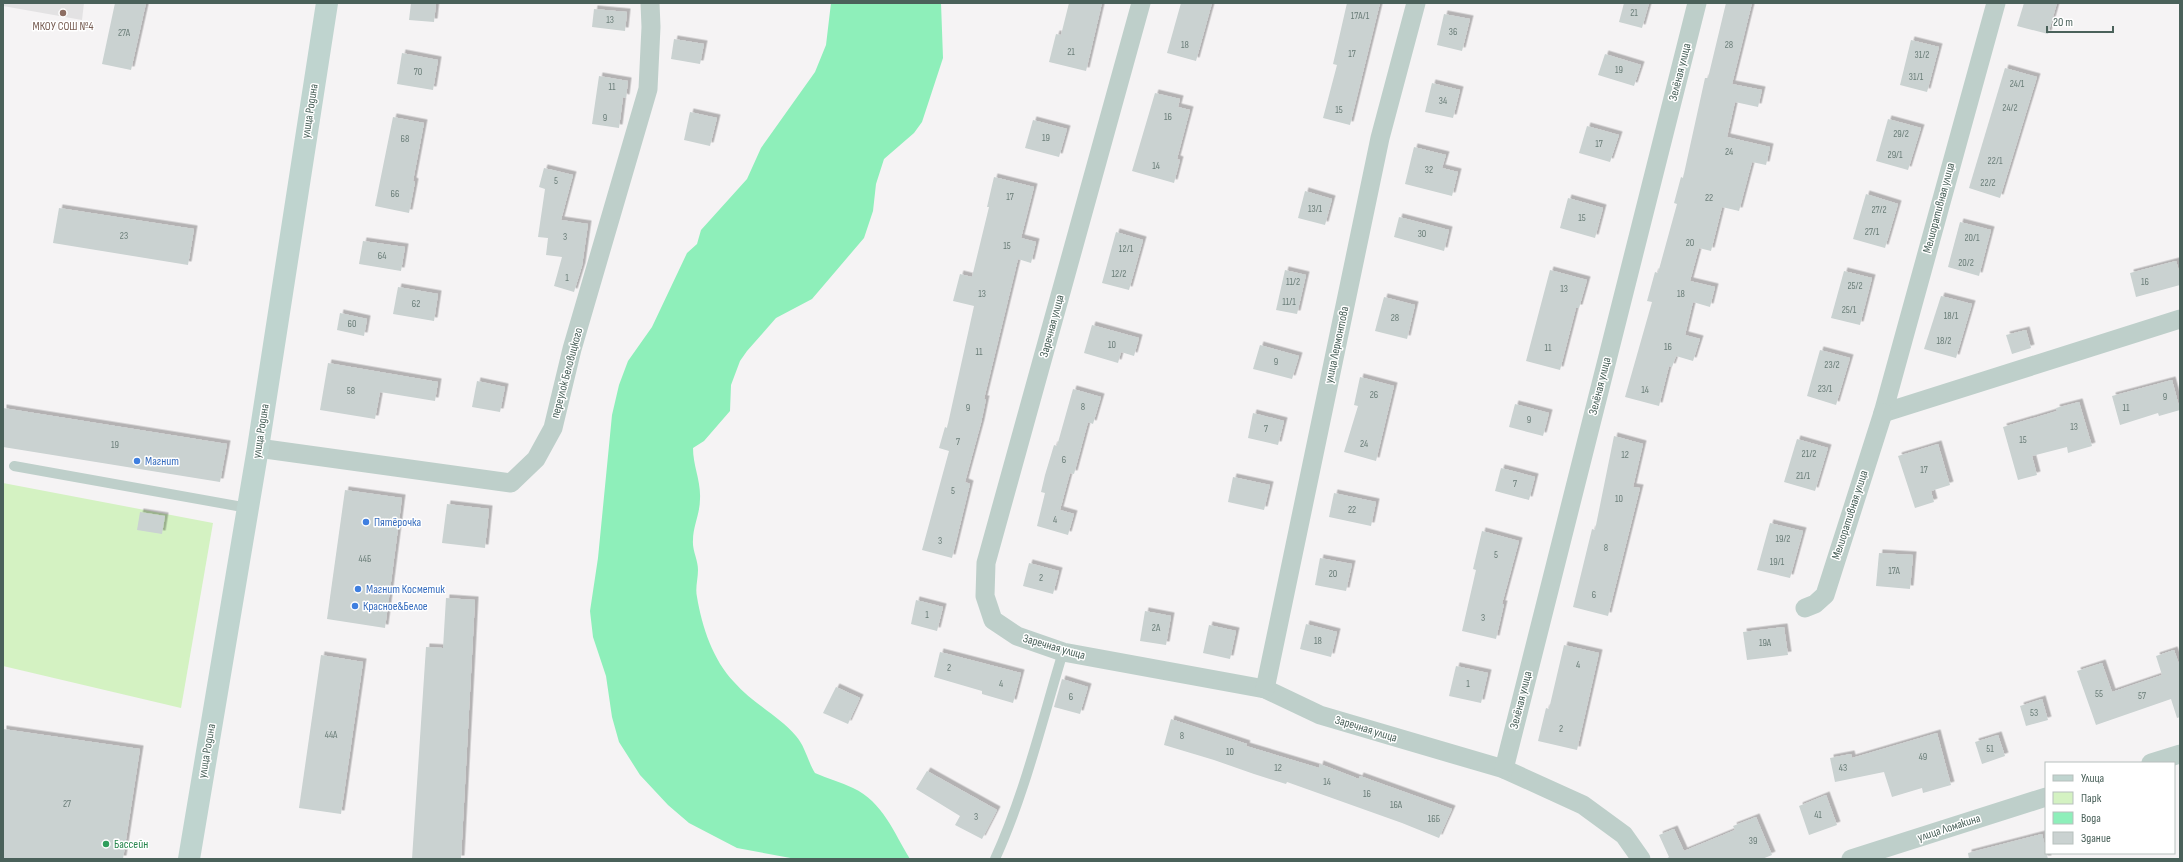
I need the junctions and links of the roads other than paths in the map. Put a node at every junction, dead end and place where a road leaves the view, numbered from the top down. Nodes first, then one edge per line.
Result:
1 (327, 3) edge
2 (650, 3) edge
3 (1141, 3) edge
4 (1416, 3) edge
5 (1697, 3) edge
6 (1996, 3) edge
7 (2180, 319) edge
8 (1883, 413) junction
9 (258, 448) junction
10 (14, 466) dead end
11 (248, 508) junction
12 (1805, 608) dead end
13 (1063, 652) junction
14 (1265, 689) junction
15 (2180, 754) edge
16 (2154, 762) edge
17 (1504, 769) junction
18 (2045, 797) edge
19 (189, 859) edge
20 (995, 859) edge
21 (1641, 859) edge
22 (1852, 859) edge

1 - 9 street, улица Родина
2 - 9 street, переулок Беловицкого
3 - 13 street, Заречная улица
4 - 14 street, улица Лермонтова
5 - 17 street, Зелёная улица
6 - 8 street, Мелиоративная улица
7 - 8 street
8 - 12 street, Мелиоративная улица
9 - 11 street, улица Родина
10 - 11 lane
11 - 19 street, улица Родина
13 - 14 street, Заречная улица
13 - 20 lane
14 - 17 street, Заречная улица
15 - 16 street
17 - 21 street, Заречная улица
18 - 22 street, улица Ломакина

